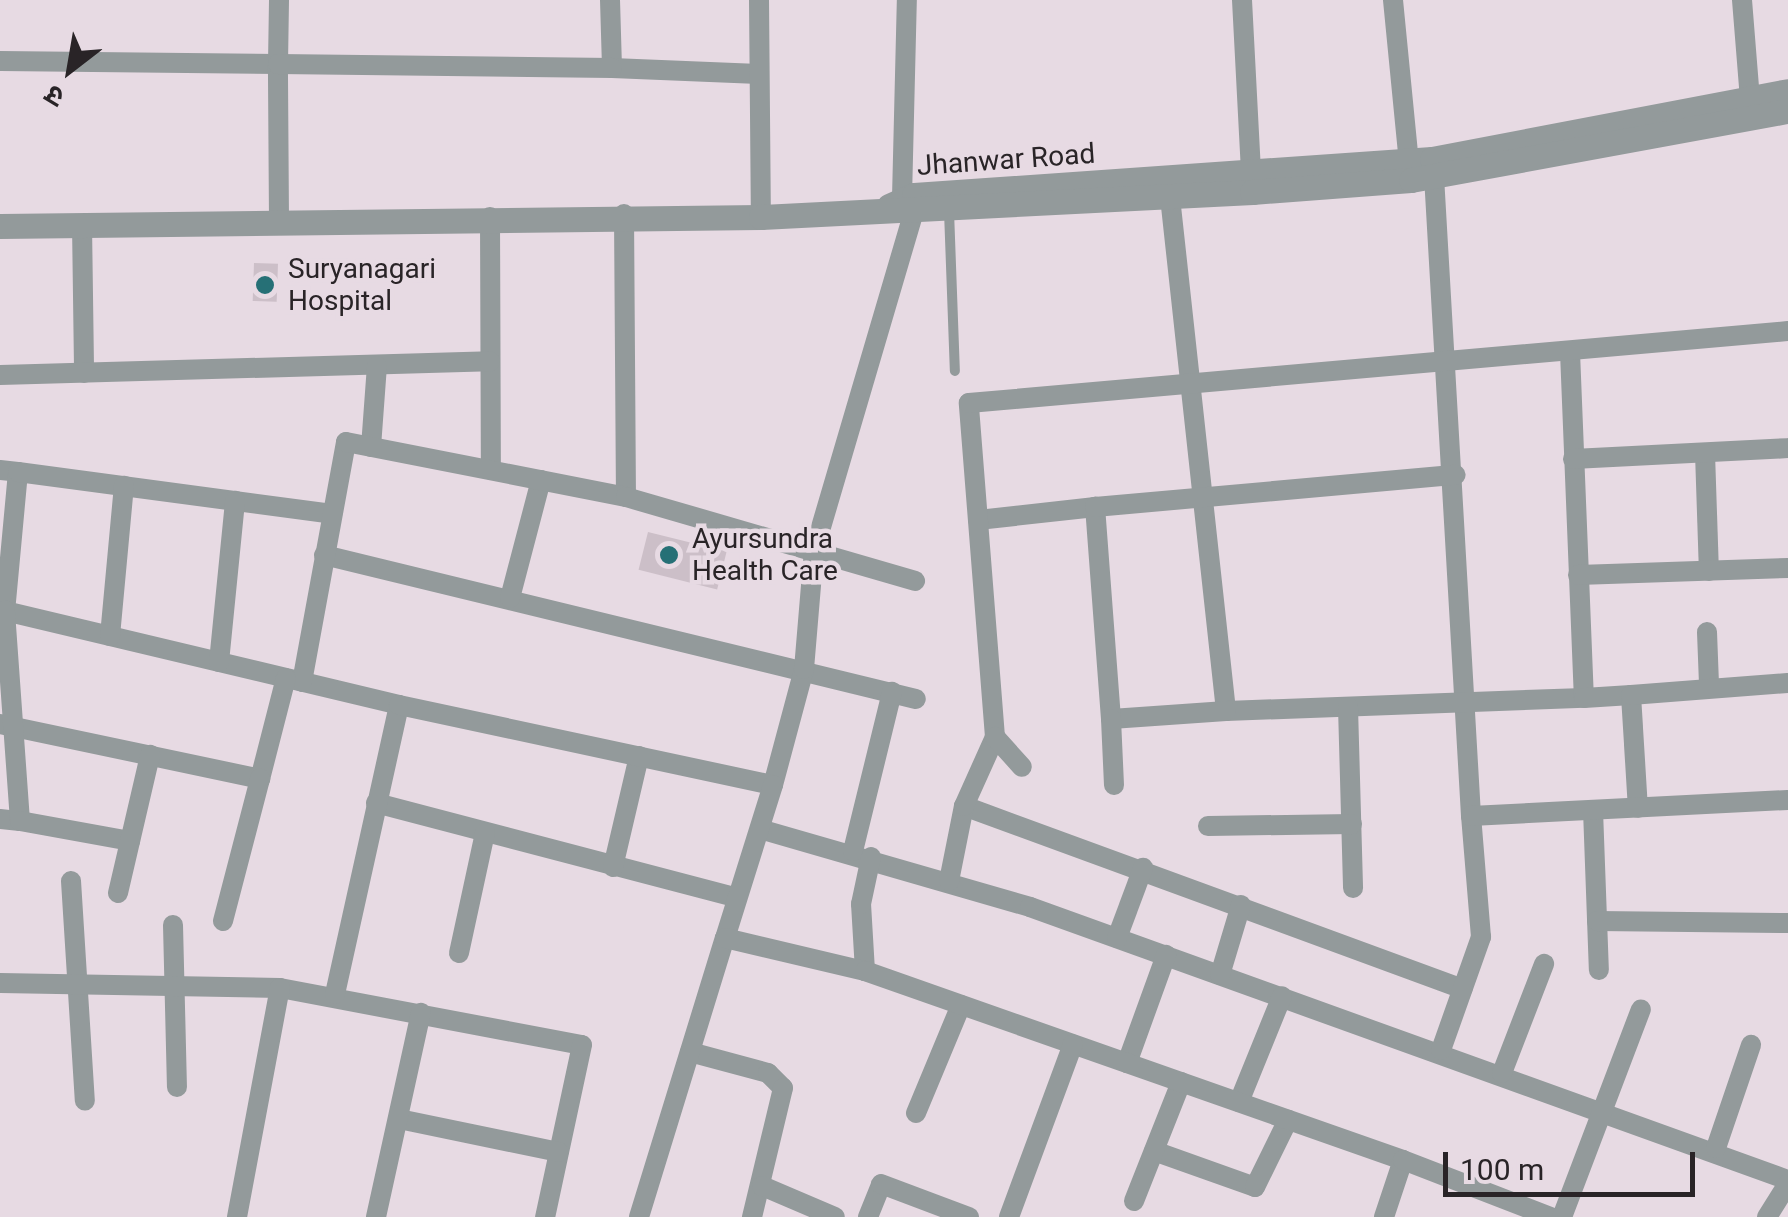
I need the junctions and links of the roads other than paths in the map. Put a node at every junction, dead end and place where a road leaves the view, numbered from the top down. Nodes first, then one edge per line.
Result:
1 (278, 0) edge
2 (610, 0) edge
3 (759, 0) edge
4 (907, 0) edge
5 (1242, 0) edge
6 (1393, 0) edge
7 (1742, 0) edge
8 (0, 61) edge
9 (278, 64) junction
10 (612, 68) junction
11 (759, 74) junction
12 (1788, 91) edge
13 (1750, 99) junction
14 (1788, 112) edge
15 (1418, 172) junction
16 (1250, 174) junction
17 (1170, 197) junction
18 (902, 206) junction
19 (949, 210) junction
20 (624, 214) junction
21 (490, 216) junction
22 (760, 217) junction
23 (279, 221) junction
24 (82, 224) junction
25 (0, 226) edge
26 (1788, 332) edge
27 (1570, 352) junction
28 (490, 362) junction
29 (1449, 362) junction
30 (377, 366) junction
31 (956, 370) dead end
32 (84, 373) junction
33 (0, 375) edge
34 (1193, 382) junction
35 (371, 447) junction
36 (1788, 448) edge
37 (1705, 454) junction
38 (1572, 459) junction
39 (491, 470) junction
40 (9, 471) edge
41 (1456, 474) junction
42 (541, 480) junction
43 (124, 486) junction
44 (626, 497) junction
45 (1205, 498) junction
46 (235, 501) junction
47 (1095, 507) junction
48 (332, 514) junction
49 (978, 520) junction
50 (5, 551) edge
51 (814, 551) junction
52 (324, 554) junction
53 (1788, 568) edge
54 (1709, 571) junction
55 (1578, 574) junction
56 (915, 580) dead end
57 (510, 598) junction
58 (3, 621) edge
59 (1706, 632) dead end
60 (110, 636) junction
61 (219, 662) junction
62 (804, 669) junction
63 (294, 680) junction
64 (1788, 682) edge
65 (1709, 684) junction
66 (892, 692) junction
67 (1631, 695) junction
68 (1584, 698) junction
69 (916, 699) dead end
70 (1466, 703) junction
71 (400, 705) junction
72 (1348, 707) junction
73 (1226, 712) junction
74 (1111, 719) junction
75 (6, 725) edge
76 (995, 737) junction
77 (150, 755) junction
78 (639, 756) junction
79 (1022, 768) dead end
80 (260, 778) junction
81 (1114, 785) dead end
82 (773, 786) junction
83 (1788, 800) edge
84 (376, 803) junction
85 (964, 806) junction
86 (1638, 808) junction
87 (1593, 810) junction
88 (1472, 816) junction
89 (10, 820) edge
90 (1352, 824) junction
91 (1208, 826) dead end
92 (760, 829) junction
93 (485, 833) junction
94 (130, 840) junction
95 (862, 854) junction
96 (612, 868) junction
97 (1143, 868) junction
98 (71, 881) dead end
99 (949, 881) junction
100 (1353, 888) dead end
101 (118, 893) dead end
102 (737, 898) junction
103 (1241, 905) junction
104 (223, 921) dead end
105 (1597, 921) junction
106 (1788, 923) edge
107 (173, 925) dead end
108 (725, 938) junction
109 (1117, 938) junction
110 (459, 953) dead end
111 (1166, 955) junction
112 (1544, 964) dead end
113 (1598, 970) dead end
114 (865, 971) junction
115 (1220, 974) junction
116 (180, 979) junction
117 (0, 983) edge
118 (85, 988) junction
119 (280, 988) junction
120 (1463, 990) junction
121 (335, 994) junction
122 (1282, 996) junction
123 (961, 1005) junction
124 (1641, 1009) dead end
125 (421, 1013) junction
126 (1073, 1044) junction
127 (1751, 1045) dead end
128 (1441, 1050) junction
129 (690, 1052) junction
130 (1127, 1063) junction
131 (1502, 1073) junction
132 (1181, 1082) junction
133 (177, 1087) dead end
134 (85, 1102) dead end
135 (1239, 1102) junction
136 (1603, 1110) junction
137 (916, 1113) dead end
138 (399, 1119) junction
139 (1288, 1120) junction
140 (1716, 1148) junction
141 (1154, 1151) junction
142 (559, 1152) junction
143 (1404, 1160) junction
144 (1788, 1182) edge
145 (762, 1186) junction
146 (1134, 1200) dead end
147 (236, 1217) edge
148 (376, 1217) edge
149 (544, 1217) edge
150 (639, 1217) edge
151 (752, 1217) edge
152 (835, 1217) edge
153 (868, 1217) edge
154 (969, 1217) edge
155 (1009, 1217) edge
156 (1384, 1217) edge
157 (1551, 1217) edge
158 (1562, 1217) edge
159 (1767, 1217) edge

1 - 9 street
2 - 10 street
3 - 11 street
4 - 18 street
5 - 16 street
6 - 15 street
7 - 13 street
8 - 9 street
9 - 10 street
9 - 23 street
10 - 11 street
11 - 22 street
12 - 13 street, Jhanwar Road
13 - 15 street, Jhanwar Road
14 - 15 street, Jhanwar Road
15 - 16 street, Jhanwar Road
15 - 17 street, Jhanwar Road
15 - 29 street
16 - 18 street, Jhanwar Road
17 - 19 street, Jhanwar Road
17 - 34 street
18 - 19 street, Jhanwar Road
18 - 22 street
18 - 51 street
19 - 31 lane
20 - 21 street
20 - 22 street
20 - 44 street
21 - 23 street
21 - 28 street
23 - 24 street
24 - 25 street
24 - 32 street
26 - 27 street
27 - 29 street
27 - 38 street
28 - 30 street
28 - 39 street
29 - 34 street
29 - 41 street
30 - 32 street
30 - 35 street
32 - 33 street
34 - 45 street
34 - 49 street
35 - 39 street
35 - 48 street
36 - 37 street
37 - 38 street
37 - 54 street
38 - 55 street
39 - 42 street
40 - 43 street
40 - 50 street
41 - 45 street
41 - 70 street
42 - 44 street
42 - 57 street
43 - 46 street
43 - 60 street
44 - 51 street
45 - 47 street
45 - 73 street
46 - 48 street
46 - 61 street
47 - 49 street
47 - 74 street
48 - 52 street
49 - 76 street
50 - 58 street
51 - 56 street
51 - 62 street
52 - 57 street
52 - 63 street
53 - 54 street
54 - 55 street
55 - 68 street
57 - 62 street
58 - 60 street
58 - 75 street
59 - 65 street
60 - 61 street
61 - 63 street
62 - 66 street
62 - 82 street
63 - 71 street
63 - 80 street
64 - 65 street
65 - 67 street
66 - 69 street
66 - 95 street
67 - 68 street
67 - 86 street
68 - 70 street
70 - 72 street
70 - 88 street
71 - 78 street
71 - 84 street
72 - 73 street
72 - 90 street
73 - 74 street
74 - 81 street
75 - 77 street
75 - 89 street
76 - 79 street
76 - 85 street
77 - 80 street
77 - 94 street
78 - 82 street
78 - 96 street
80 - 104 street
82 - 92 street
83 - 86 street
84 - 93 street
84 - 121 street
85 - 97 street
85 - 99 street
86 - 87 street
87 - 88 street
87 - 105 street
88 - 120 street
89 - 94 street
90 - 91 street
90 - 100 street
92 - 95 street
92 - 102 street
93 - 96 street
93 - 110 street
94 - 101 street
95 - 99 street
95 - 114 street
96 - 102 street
97 - 103 street
97 - 109 street
98 - 118 street
99 - 109 street
102 - 108 street
103 - 115 street
103 - 120 street
105 - 106 street
105 - 113 street
107 - 116 street
108 - 114 street
108 - 129 street
109 - 111 street
111 - 115 street
111 - 130 street
112 - 131 street
114 - 123 street
115 - 122 street
116 - 118 street
116 - 119 street
116 - 133 street
117 - 118 street
118 - 134 street
119 - 121 street
119 - 147 street
120 - 128 street
121 - 125 street
122 - 128 street
122 - 135 street
123 - 126 street
123 - 137 street
124 - 136 street
125 - 138 street
125 - 142 street
126 - 130 street
126 - 155 street
127 - 140 street
128 - 131 street
129 - 145 street
129 - 150 street
130 - 132 street
131 - 136 street
132 - 135 street
132 - 141 street
135 - 139 street
136 - 140 street
136 - 158 street
138 - 142 street
138 - 148 street
139 - 141 street
139 - 143 street
140 - 144 street
141 - 146 street
142 - 149 street
143 - 156 street
143 - 157 street
144 - 159 street
145 - 151 street
145 - 152 street
153 - 154 street

